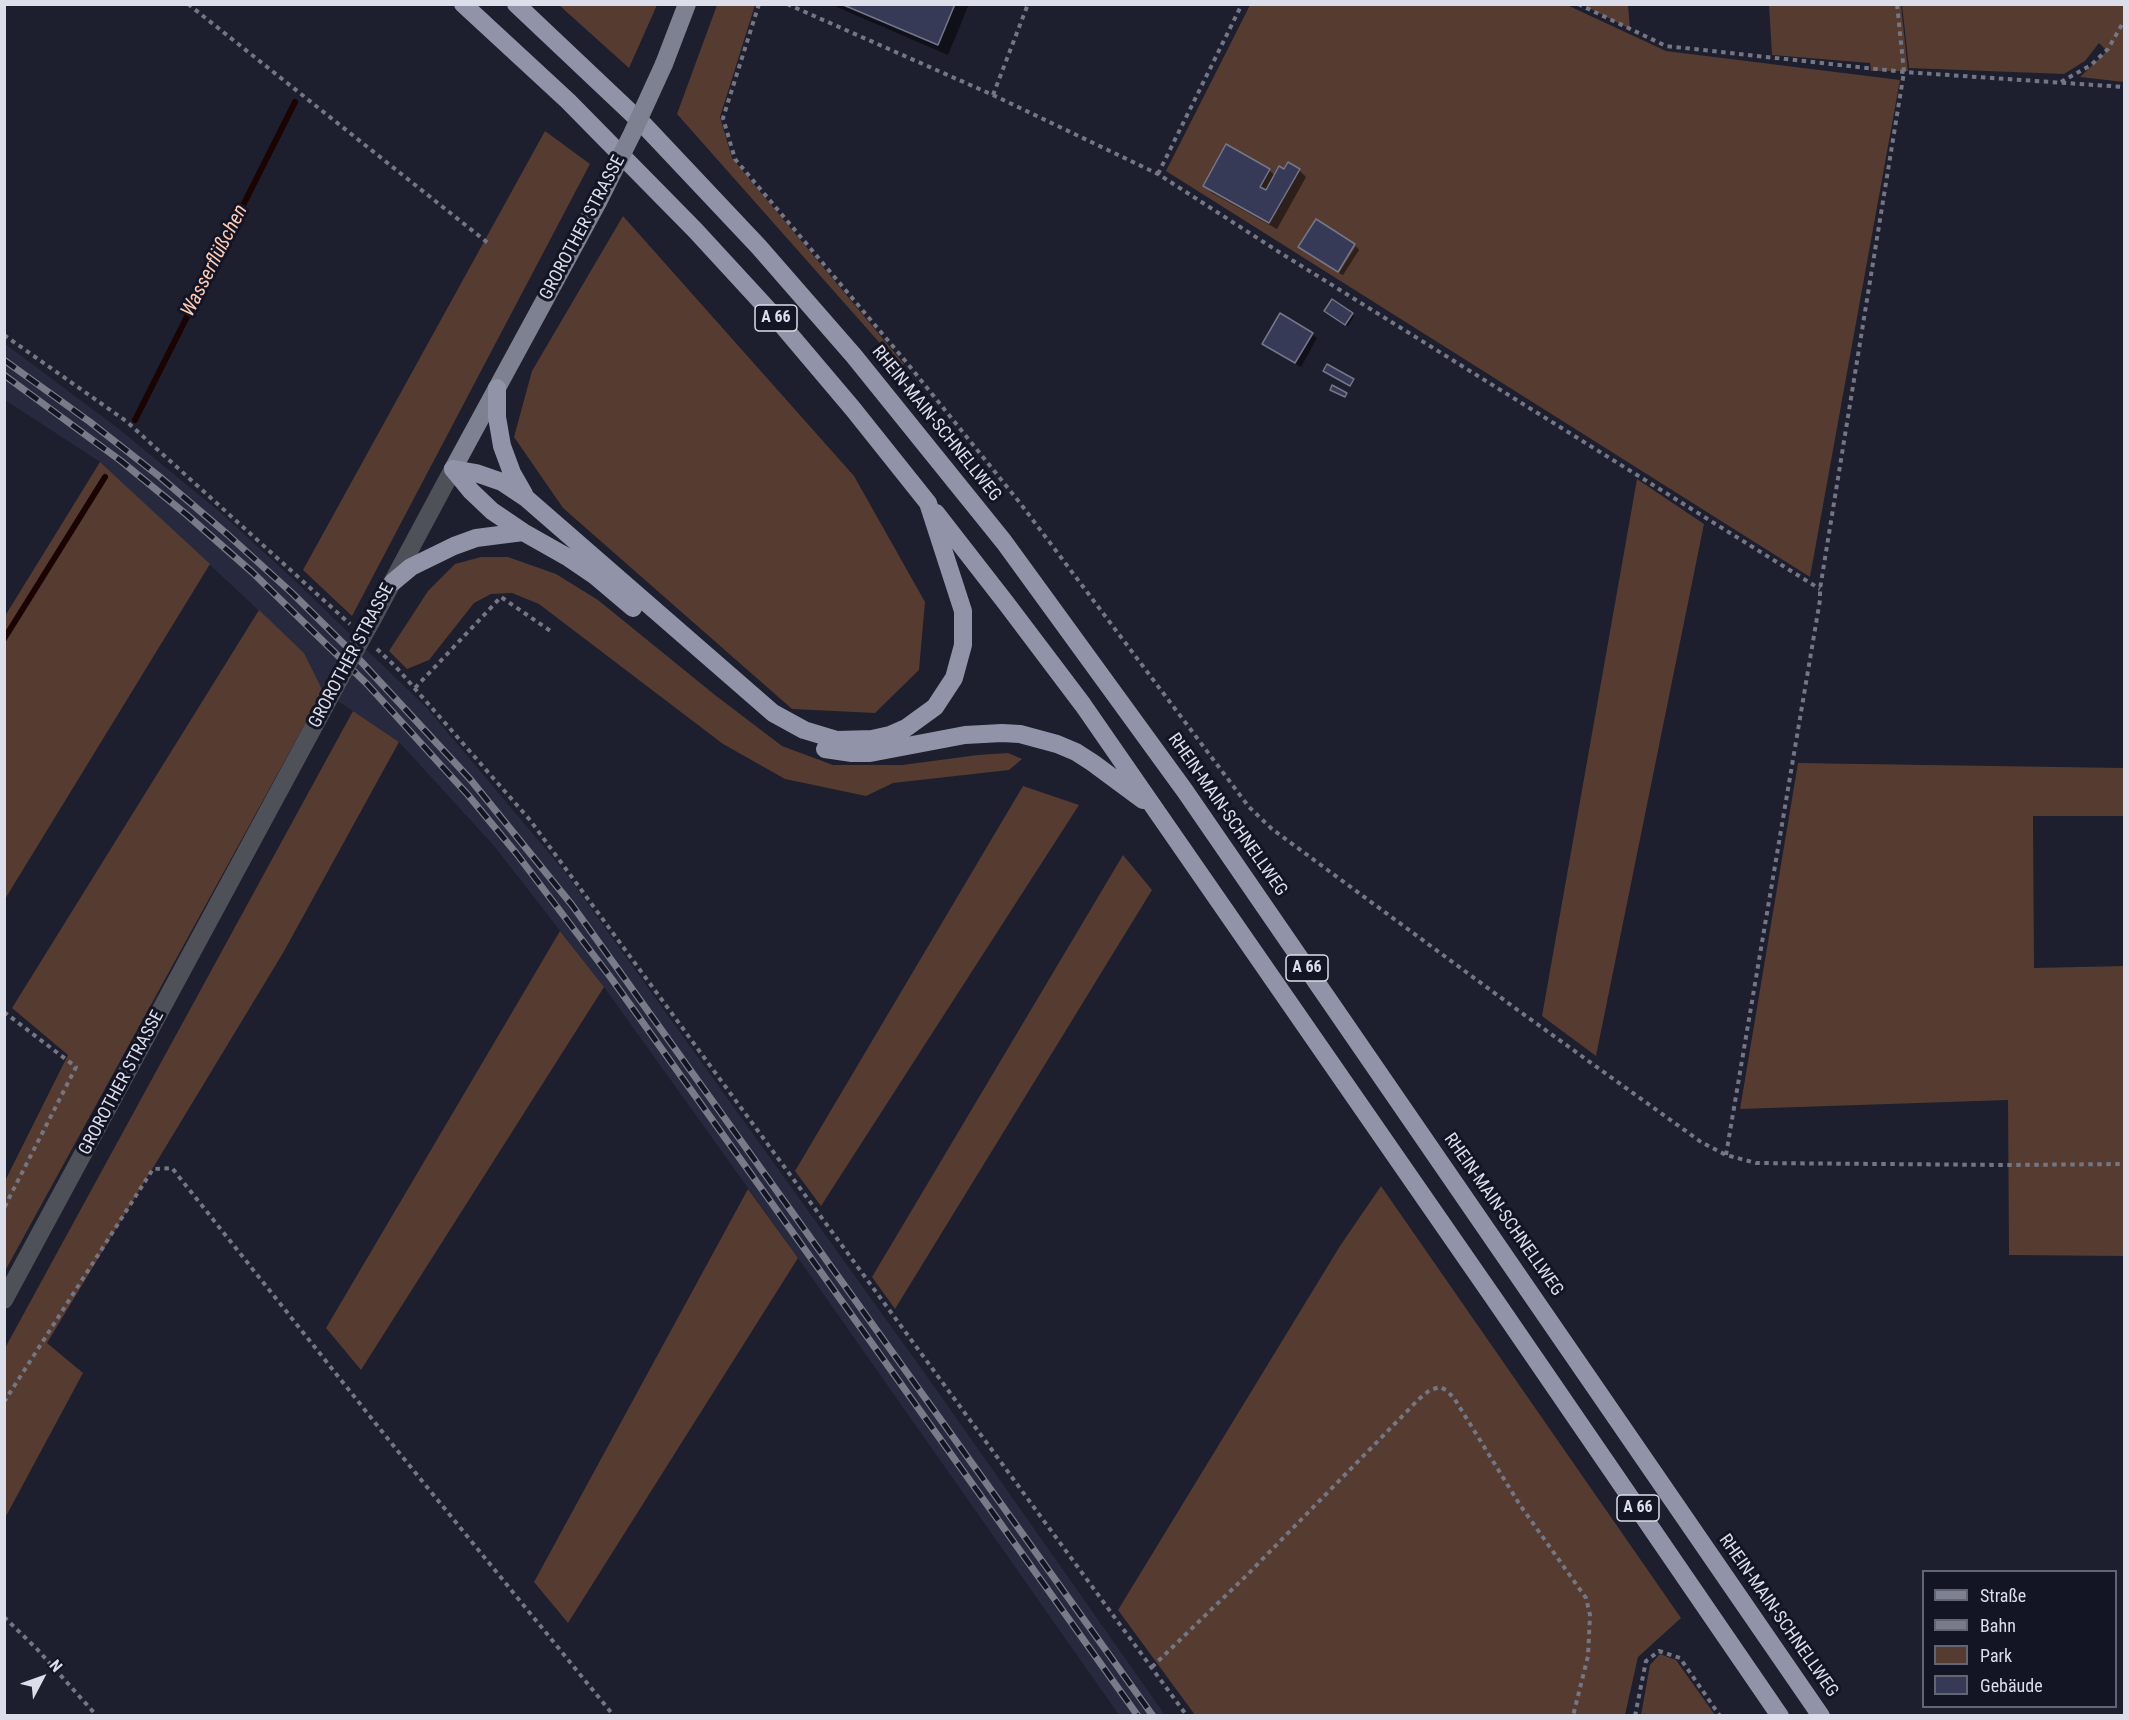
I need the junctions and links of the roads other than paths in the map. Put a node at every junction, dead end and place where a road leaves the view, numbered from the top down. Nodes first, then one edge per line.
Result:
1 (463, 4) edge
2 (516, 4) edge
3 (687, 4) edge
4 (497, 388) junction
5 (453, 469) junction
6 (526, 498) junction
7 (927, 502) junction
8 (523, 532) junction
9 (393, 582) junction
10 (1156, 810) junction
11 (4, 1300) edge
12 (1780, 1716) edge
13 (1821, 1716) edge

1 - 7 highway, A 66
2 - 13 highway, RHEIN-MAIN-SCHNELLWEG / A 66
3 - 4 main road, GROROTHER STRASSE, bridge
4 - 5 main road, GROROTHER STRASSE
4 - 6 highway
5 - 6 highway
5 - 8 highway
5 - 9 street, GROROTHER STRASSE
6 - 7 highway
7 - 10 highway, A 66
8 - 9 highway
8 - 10 highway
9 - 11 street, GROROTHER STRASSE, bridge
10 - 12 highway, A 66

